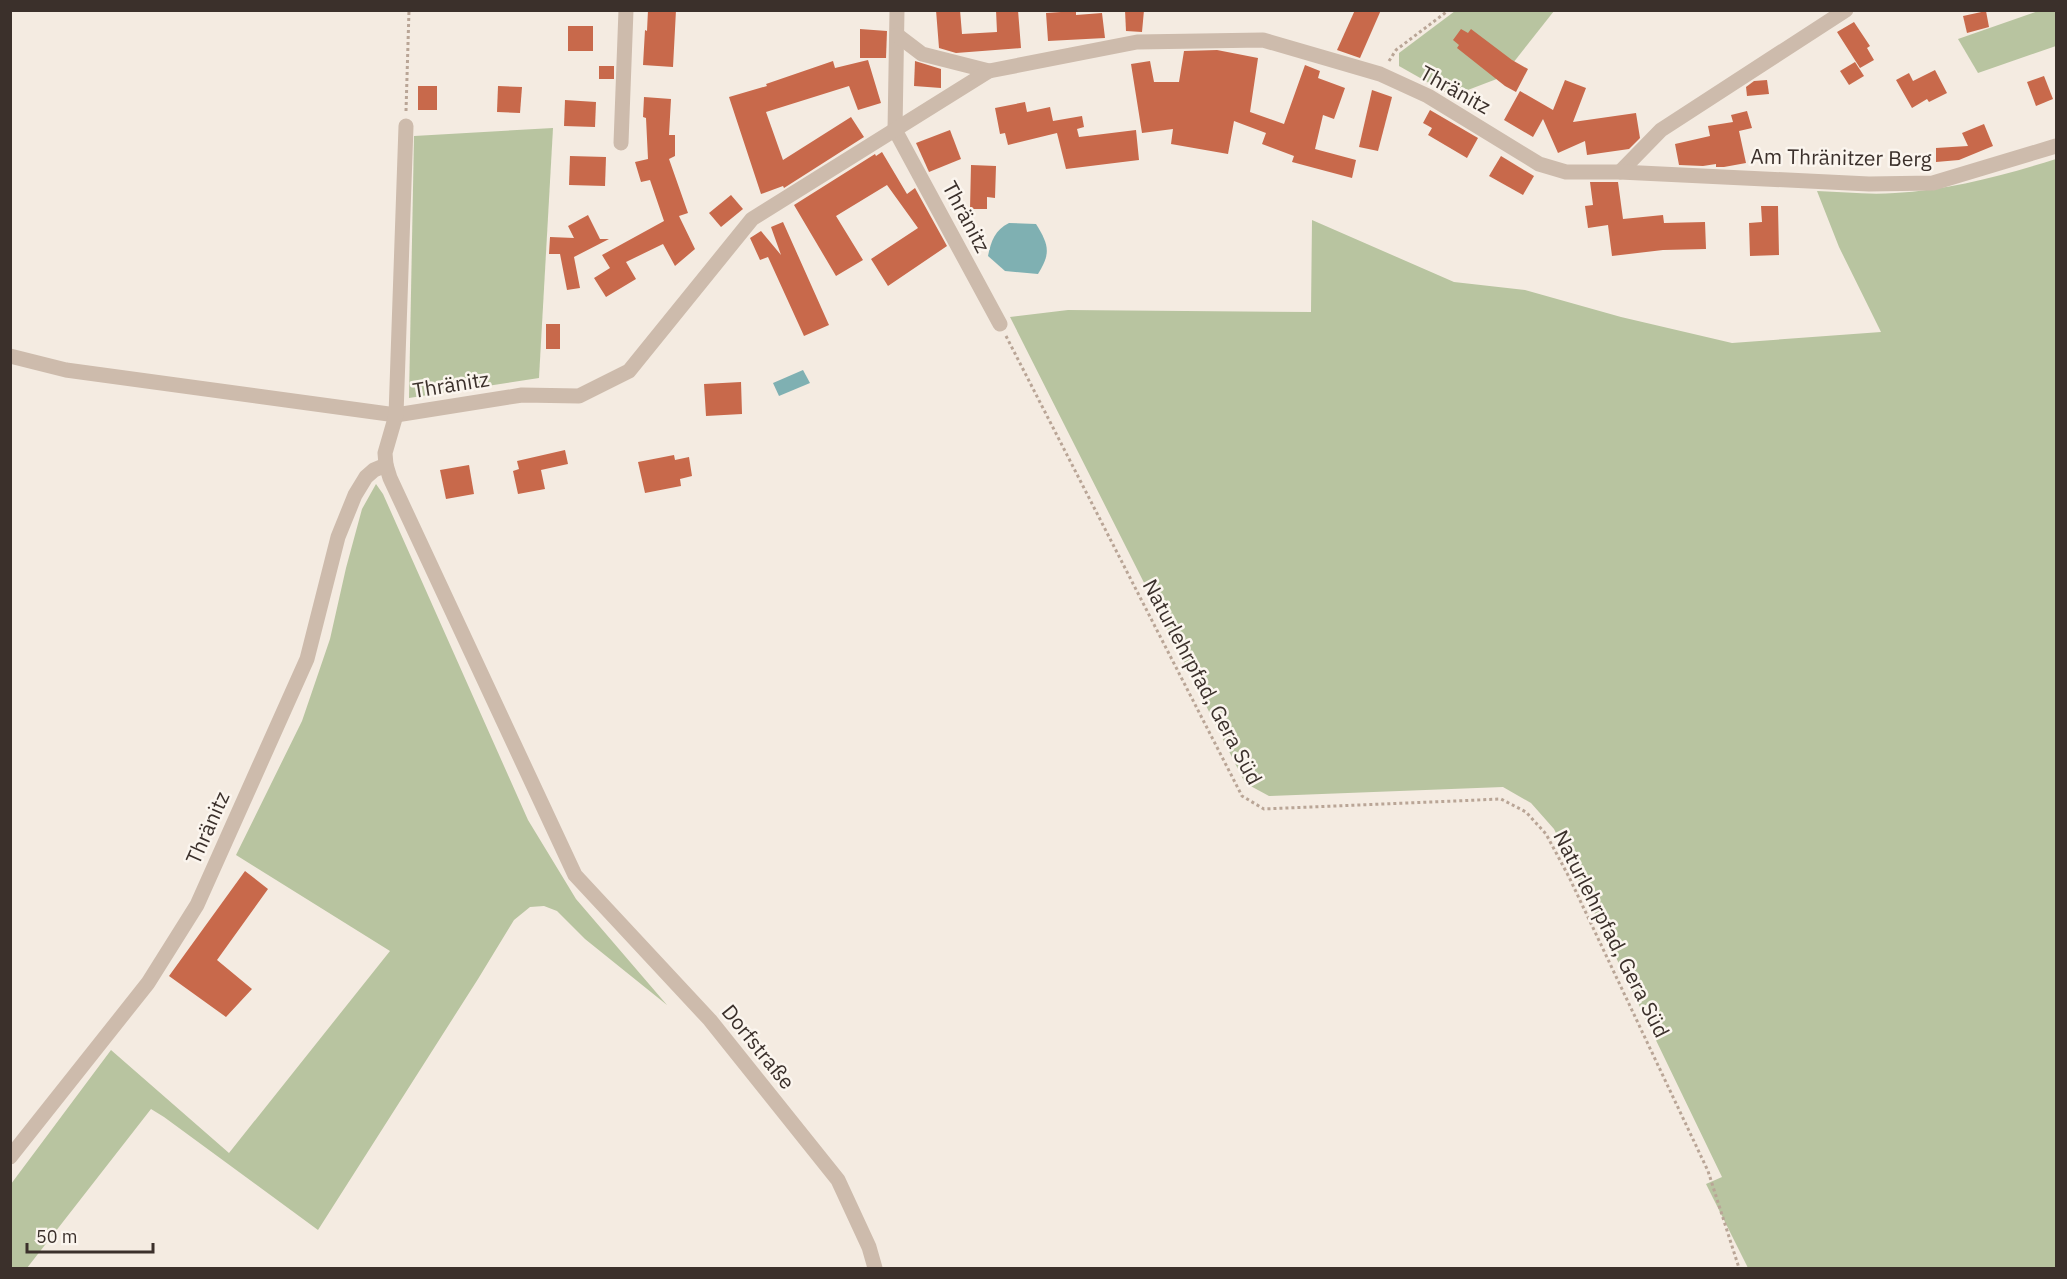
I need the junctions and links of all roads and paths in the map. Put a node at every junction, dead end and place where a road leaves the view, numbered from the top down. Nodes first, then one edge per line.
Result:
1 (409, 10) edge
2 (626, 10) edge
3 (897, 10) edge
4 (1449, 10) edge
5 (1846, 10) edge
6 (897, 35) junction
7 (989, 71) junction
8 (1380, 74) junction
9 (406, 126) joint
10 (895, 130) junction
11 (621, 143) dead end
12 (2056, 146) edge
13 (1620, 172) junction
14 (1000, 324) joint
15 (10, 356) edge
16 (396, 415) junction
17 (386, 465) junction
18 (10, 1157) edge
19 (875, 1269) edge
20 (1739, 1269) edge

1 - 9 path
2 - 11 street
3 - 6 street, Thränitz
4 - 8 path
5 - 13 street
6 - 7 street, Thränitz
6 - 10 street, Thränitz
7 - 8 street, Thränitz
7 - 10 street, Thränitz
8 - 13 street, Thränitz
9 - 16 street
10 - 14 street, Thränitz
10 - 16 street, Thränitz
12 - 13 street, Am Thränitzer Berg
14 - 20 path, Naturlehrpfad, Gera Süd
15 - 16 street
16 - 17 street, Thränitz
17 - 18 street, Thränitz
17 - 19 street, Dorfstraße

